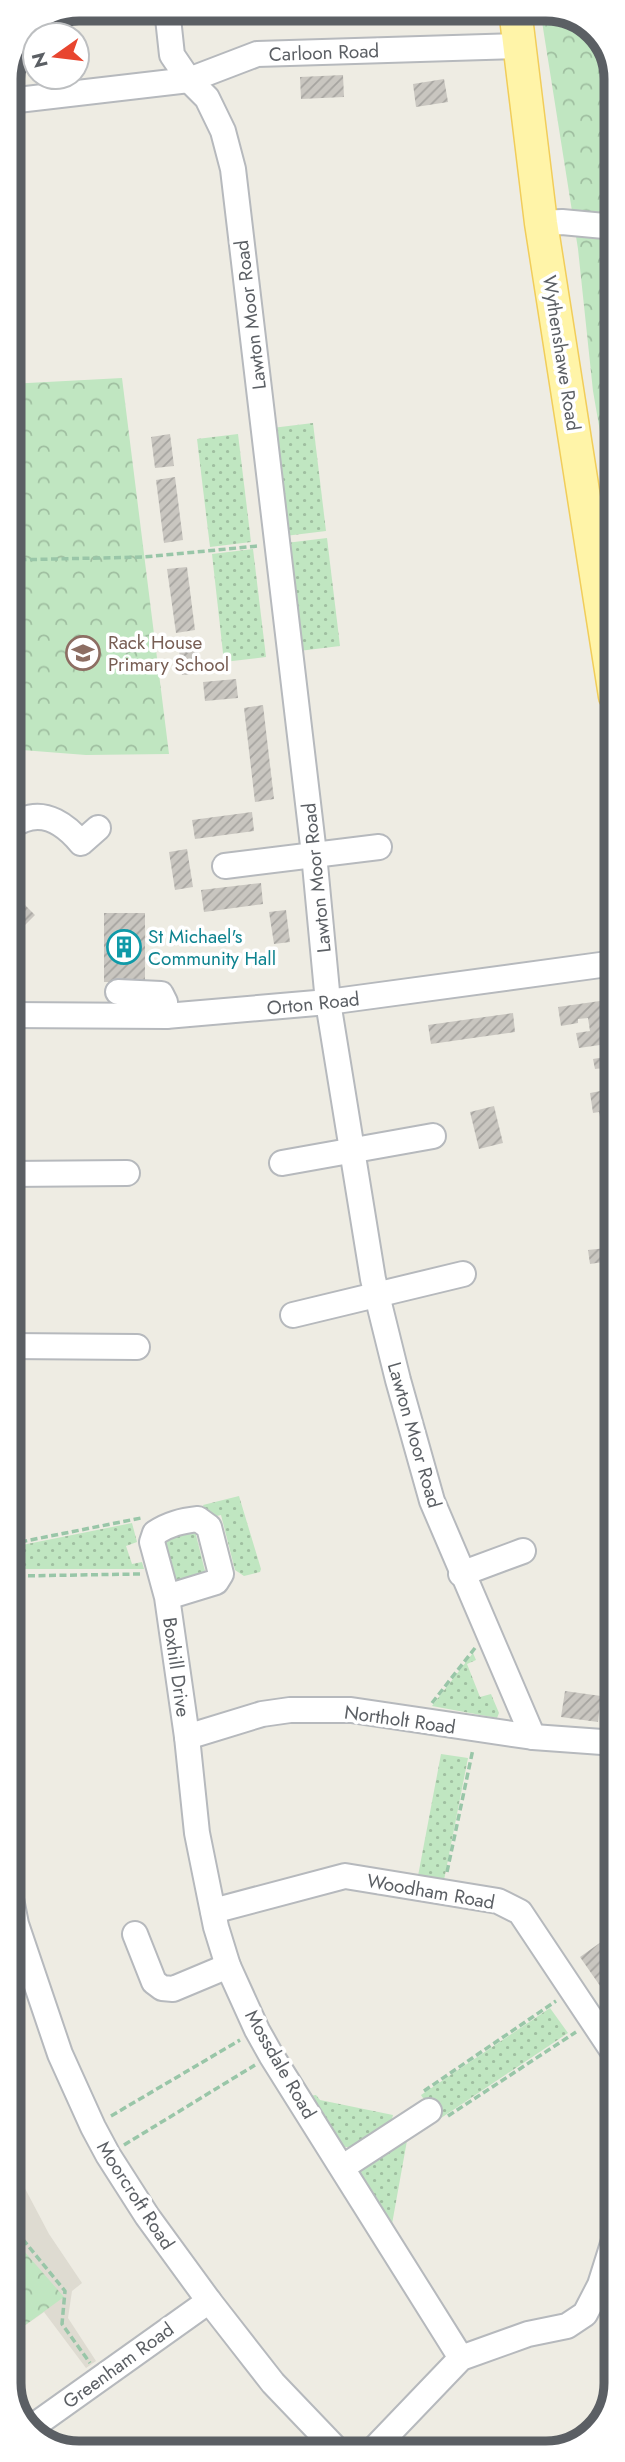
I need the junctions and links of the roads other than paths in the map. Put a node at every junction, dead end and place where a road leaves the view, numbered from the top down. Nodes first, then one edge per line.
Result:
1 (168, 21) edge
2 (516, 21) edge
3 (519, 46) junction
4 (189, 80) junction
5 (21, 100) edge
6 (541, 223) junction
7 (604, 226) edge
8 (604, 626) edge
9 (21, 821) edge
10 (98, 828) dead end
11 (379, 847) dead end
12 (314, 854) junction
13 (225, 866) dead end
14 (604, 964) edge
15 (118, 992) dead end
16 (328, 1002) junction
17 (21, 1015) edge
18 (166, 1016) junction
19 (433, 1136) dead end
20 (351, 1152) junction
21 (282, 1163) dead end
22 (127, 1173) dead end
23 (21, 1174) edge
24 (463, 1274) dead end
25 (377, 1295) junction
26 (293, 1315) dead end
27 (21, 1346) edge
28 (137, 1347) dead end
29 (523, 1551) dead end
30 (461, 1574) junction
31 (163, 1585) junction
32 (187, 1737) junction
33 (533, 1737) junction
34 (604, 1743) edge
35 (213, 1911) junction
36 (135, 1934) dead end
37 (21, 1939) edge
38 (228, 1966) junction
39 (604, 2038) edge
40 (429, 2111) road end
41 (343, 2167) junction
42 (604, 2272) edge
43 (209, 2301) junction
44 (461, 2358) junction
45 (37, 2423) edge
46 (328, 2441) edge
47 (382, 2441) edge

1 - 4 street, Lawton Moor Road
2 - 3 main road, Wythenshawe Road
3 - 4 street, Carloon Road
3 - 6 main road, Wythenshawe Road
4 - 5 street, Carloon Road
4 - 12 street, Lawton Moor Road
6 - 7 street
6 - 8 main road, Wythenshawe Road
9 - 10 street
11 - 12 street
12 - 13 street
12 - 16 street, Lawton Moor Road
14 - 16 street, Orton Road
15 - 18 street
16 - 18 street, Orton Road
16 - 20 street, Lawton Moor Road
17 - 18 street, Orton Road
19 - 20 street
20 - 21 street
20 - 25 street, Lawton Moor Road
22 - 23 street
24 - 25 street
25 - 26 street
25 - 30 street, Lawton Moor Road
27 - 28 street
29 - 30 street
30 - 33 street, Lawton Moor Road
31 - 31 street, Boxhill Drive
31 - 32 street, Boxhill Drive
32 - 33 street, Northolt Road
32 - 35 street, Mossdale Road
33 - 34 street, Northolt Road
35 - 38 street, Mossdale Road
35 - 39 street, Woodham Road
36 - 38 street
37 - 43 street, Moorcroft Road
38 - 41 street, Mossdale Road
40 - 41 street
41 - 44 street, Mossdale Road
42 - 44 street
43 - 45 street, Greenham Road
43 - 46 street, Moorcroft Road
44 - 47 street

